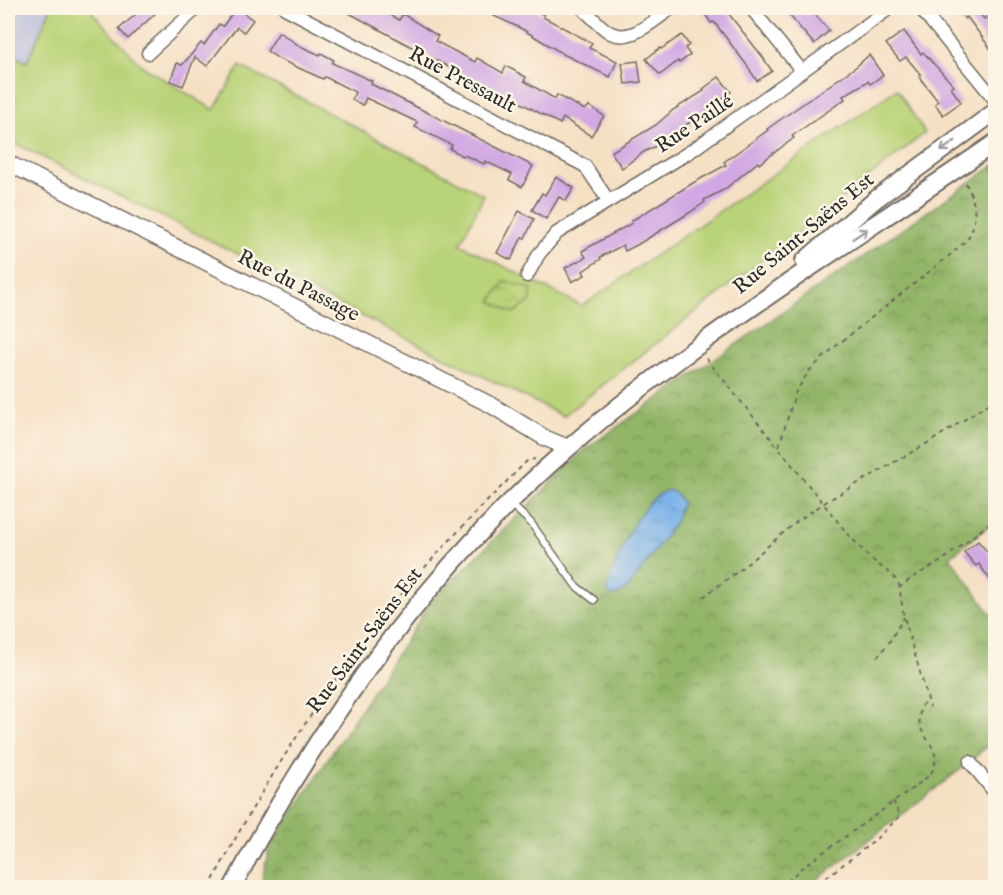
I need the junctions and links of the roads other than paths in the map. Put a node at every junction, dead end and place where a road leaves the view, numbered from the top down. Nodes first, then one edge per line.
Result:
1 (197, 8) edge
2 (285, 8) edge
3 (582, 8) edge
4 (672, 8) edge
5 (752, 8) edge
6 (890, 8) edge
7 (920, 8) edge
8 (148, 53) dead end
9 (802, 71) junction
10 (996, 101) edge
11 (996, 111) edge
12 (996, 142) edge
13 (8, 163) edge
14 (608, 200) junction
15 (527, 276) dead end
16 (742, 314) junction
17 (569, 448) junction
18 (510, 503) junction
19 (594, 600) dead end
20 (970, 762) dead end
21 (996, 795) edge
22 (232, 888) edge

1 - 8 street
2 - 14 street, Rue Pressault
3 - 4 street
5 - 9 street
6 - 9 street, Rue Paillé
7 - 10 street
9 - 14 street, Rue Paillé
11 -> 16 main road, Rue Saint-Saëns Est
16 -> 12 main road, Rue Saint-Saëns Est
13 - 17 street, Rue du Passage
14 - 15 street, Rue Paillé
16 - 17 main road, Rue Saint-Saëns Est
17 - 18 main road, Rue Saint-Saëns Est
18 - 19 lane
18 - 22 main road, Rue Saint-Saëns Est
20 - 21 street

